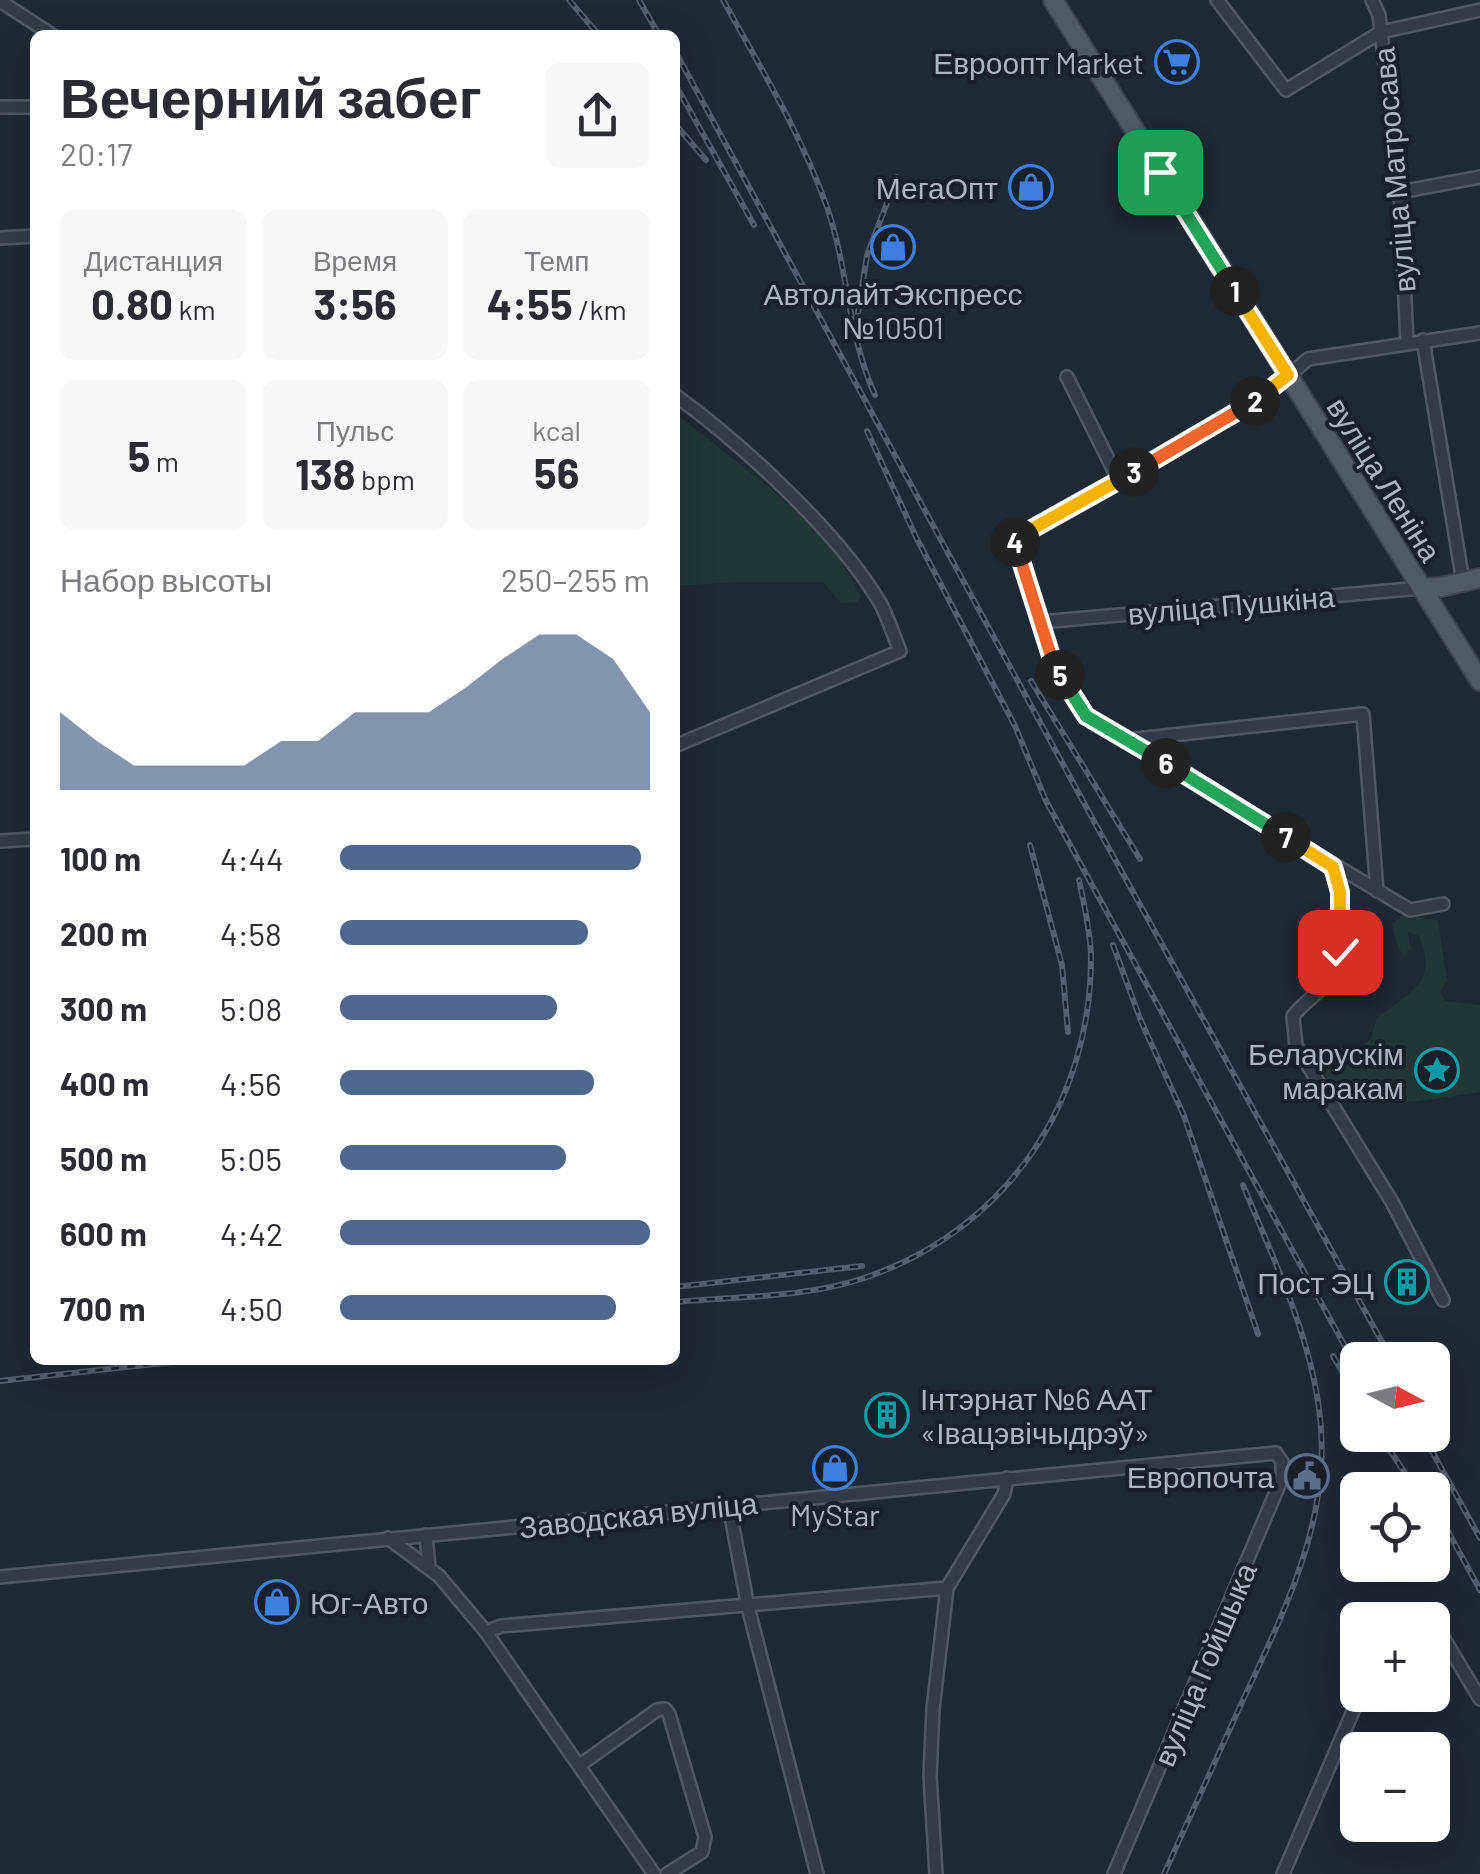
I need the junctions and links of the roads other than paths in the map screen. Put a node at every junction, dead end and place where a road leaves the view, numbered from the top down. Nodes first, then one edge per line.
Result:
1 (1217, 0) edge
2 (1372, 0) edge
3 (0, 1) edge
4 (1055, 1) edge
5 (1480, 10) edge
6 (44, 30) edge
7 (1381, 32) junction
8 (0, 107) edge
9 (30, 107) edge
10 (1480, 177) edge
11 (1400, 192) junction
12 (30, 236) edge
13 (0, 238) edge
14 (1480, 333) edge
15 (1423, 340) junction
16 (1407, 342) junction
17 (1288, 375) junction
18 (1067, 377) dead end
19 (680, 399) edge
20 (1119, 481) junction
21 (1472, 580) edge
22 (1420, 588) junction
23 (1041, 622) junction
24 (1480, 681) edge
25 (1128, 740) junction
26 (680, 744) edge
27 (30, 839) edge
28 (0, 841) edge
29 (1333, 867) junction
30 (1376, 891) junction
31 (1442, 904) dead end
32 (1444, 1300) dead end
33 (1276, 1453) joint
34 (1007, 1478) junction
35 (729, 1506) junction
36 (426, 1535) junction
37 (388, 1538) junction
38 (430, 1568) junction
39 (0, 1577) edge
40 (947, 1588) junction
41 (748, 1607) junction
42 (486, 1632) junction
43 (1450, 1652) edge
44 (1480, 1699) edge
45 (1353, 1712) edge
46 (580, 1765) junction
47 (654, 1874) edge
48 (667, 1874) edge
49 (818, 1874) edge
50 (936, 1874) edge
51 (1114, 1874) edge
52 (1284, 1874) edge

1 - 7 street
2 - 7 street, вуліца Матросава
3 - 6 street
4 - 17 main road, вуліца Леніна
5 - 7 street
7 - 11 street, вуліца Матросава
8 - 9 street
10 - 11 street
11 - 16 street, вуліца Матросава
12 - 13 street
14 - 15 street
15 - 16 street
15 - 21 street
16 - 17 street
17 - 20 street
17 - 22 main road, вуліца Леніна
18 - 20 street
19 - 26 street
20 - 23 street
21 - 22 main road
22 - 23 street, вуліца Пушкіна
22 - 24 main road, вуліца Леніна
23 - 25 street
25 - 29 street
25 - 30 street
27 - 28 street
29 - 30 street
29 - 32 street
30 - 31 street
33 - 34 street, Заводская вуліца
33 - 51 street, вуліца Гойшыка
34 - 35 street, Заводская вуліца
34 - 40 street
35 - 36 street, Заводская вуліца
35 - 41 street
36 - 37 street, Заводская вуліца
36 - 38 street
37 - 38 street
37 - 39 street, Заводская вуліца
38 - 42 street
40 - 41 street
40 - 50 street
41 - 42 street
41 - 49 street
42 - 46 street
43 - 44 street
45 - 52 street
46 - 47 street
46 - 48 street

